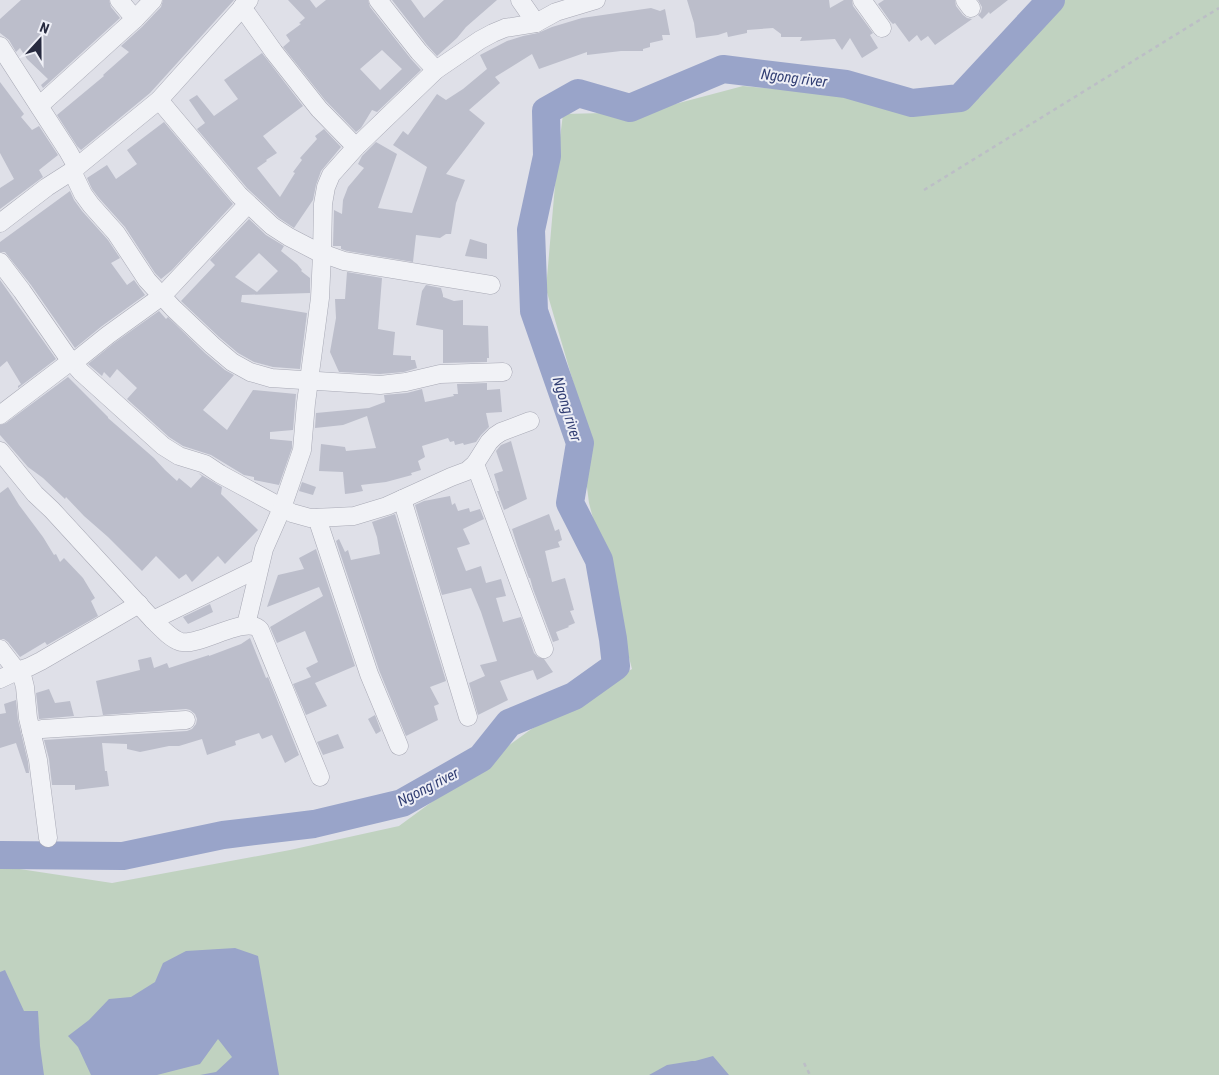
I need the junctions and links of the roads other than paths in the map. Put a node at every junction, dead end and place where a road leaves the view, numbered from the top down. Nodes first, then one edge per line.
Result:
1 (119, 0) edge
2 (153, 0) edge
3 (378, 0) edge
4 (520, 0) edge
5 (596, 0) edge
6 (862, 0) edge
7 (245, 4) edge
8 (135, 19) junction
9 (536, 23) junction
10 (882, 28) dead end
11 (0, 46) edge
12 (436, 70) junction
13 (159, 100) junction
14 (38, 106) junction
15 (356, 147) junction
16 (75, 169) junction
17 (248, 204) junction
18 (0, 223) edge
19 (322, 254) junction
20 (0, 262) edge
21 (491, 285) dead end
22 (162, 296) junction
23 (72, 362) junction
24 (503, 372) dead end
25 (309, 381) junction
26 (0, 415) edge
27 (530, 421) dead end
28 (0, 451) edge
29 (475, 464) junction
30 (402, 499) junction
31 (282, 508) junction
32 (316, 518) junction
33 (259, 568) junction
34 (139, 604) junction
35 (153, 620) junction
36 (246, 625) junction
37 (0, 648) edge
38 (544, 648) dead end
39 (17, 671) junction
40 (0, 680) edge
41 (468, 717) dead end
42 (186, 720) dead end
43 (31, 730) junction
44 (399, 746) dead end
45 (320, 777) dead end
46 (48, 838) dead end

1 - 8 street
2 - 8 street
3 - 12 street
4 - 9 street
5 - 9 street
6 - 10 street
7 - 13 street
7 - 15 street
8 - 14 street
9 - 12 street
11 - 14 street
12 - 15 street
13 - 16 street
13 - 17 street
14 - 16 street
15 - 19 street
16 - 18 street
16 - 22 street
17 - 19 street
17 - 22 street
19 - 21 street
19 - 25 street
20 - 23 street
22 - 23 street
22 - 25 street
23 - 26 street
23 - 31 street
24 - 25 street
25 - 31 street
27 - 29 street
28 - 34 street
29 - 30 street
29 - 38 street
30 - 32 street
30 - 41 street
31 - 32 street
31 - 33 street
32 - 44 street
33 - 35 street
33 - 36 street
34 - 35 street
34 - 39 street
35 - 36 street
36 - 45 street
37 - 39 street
39 - 40 street
39 - 43 street
42 - 43 street
43 - 46 street

